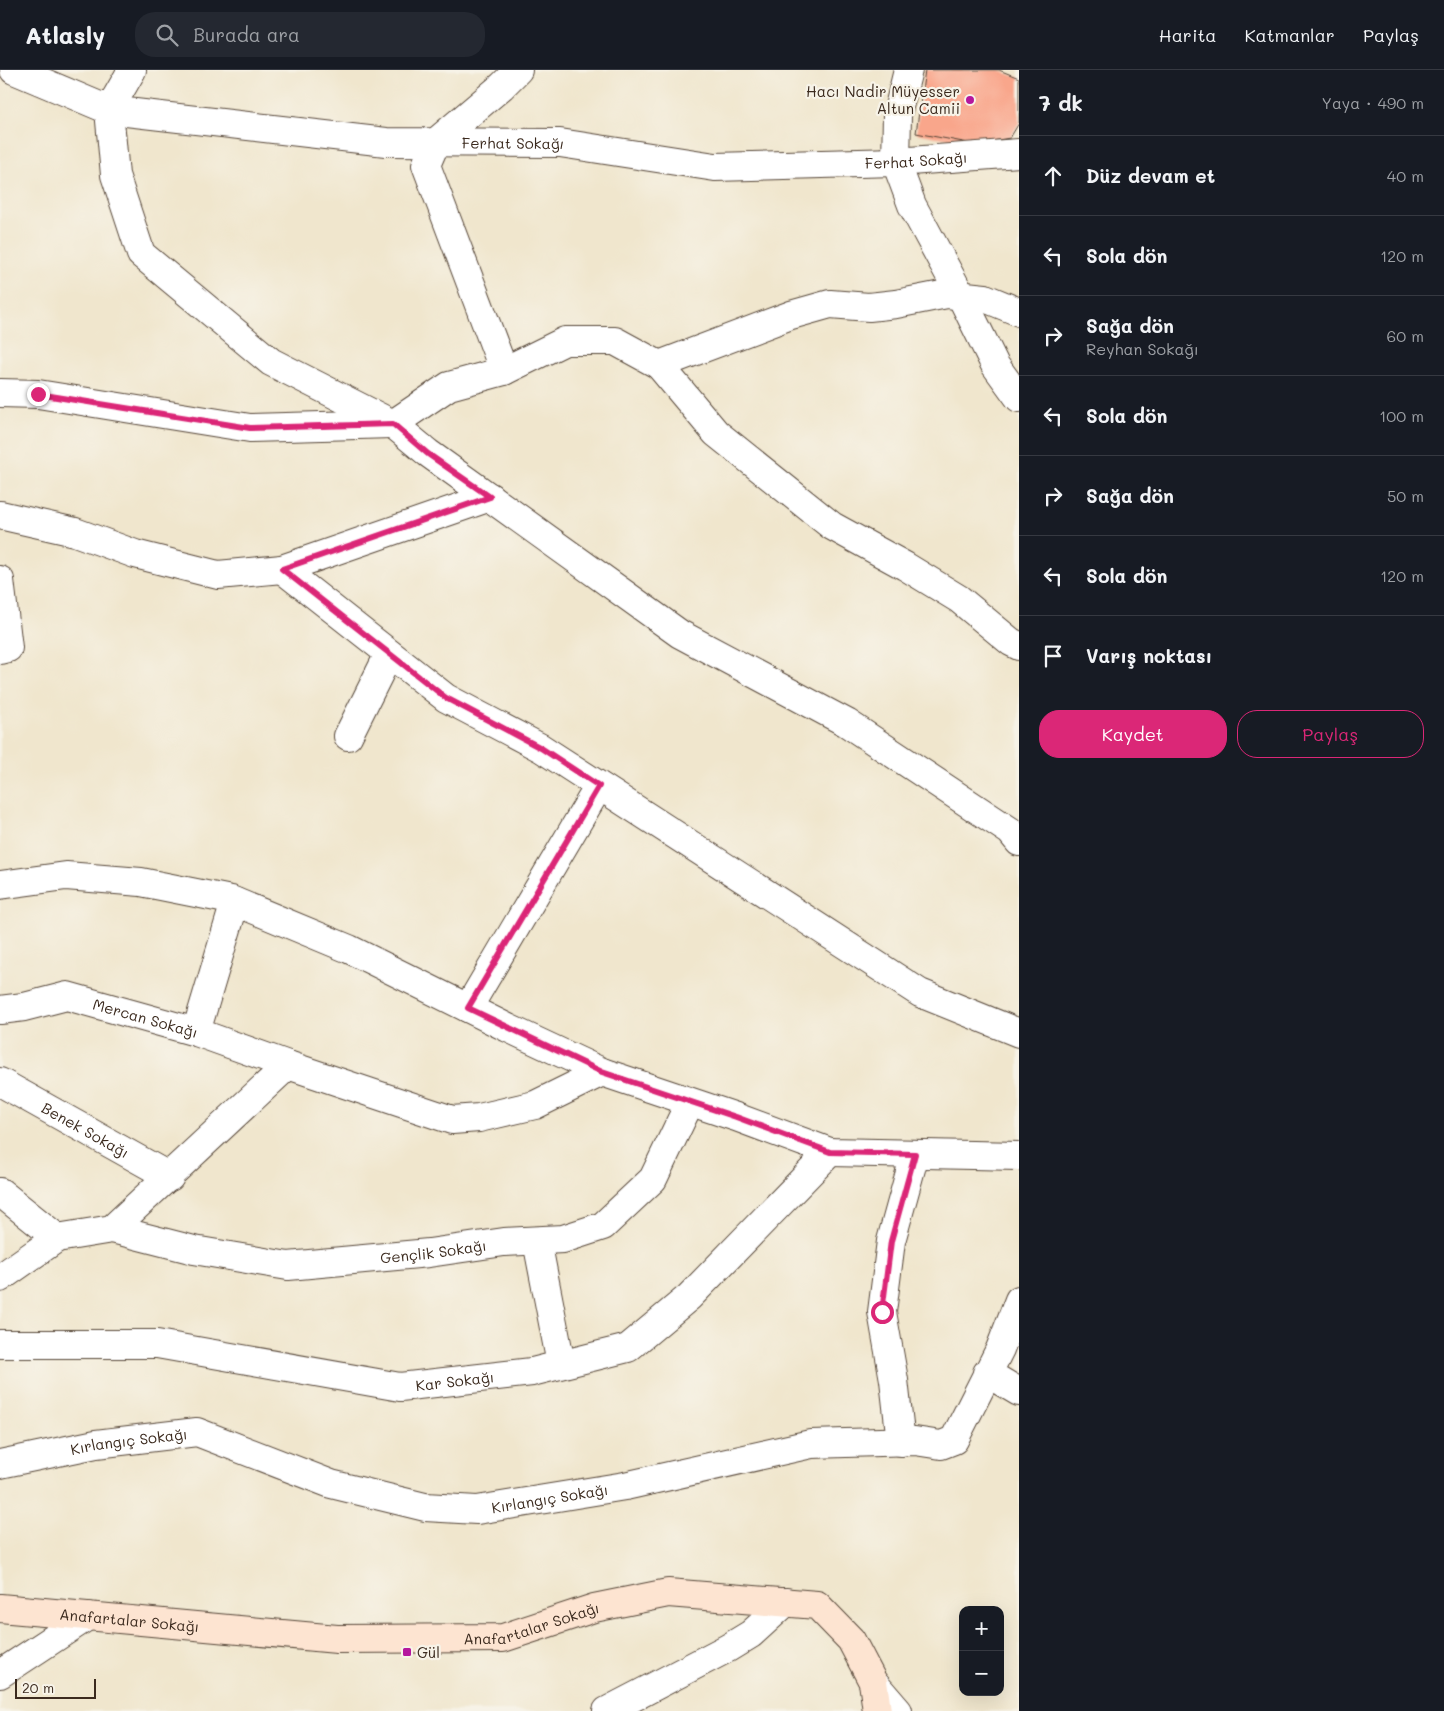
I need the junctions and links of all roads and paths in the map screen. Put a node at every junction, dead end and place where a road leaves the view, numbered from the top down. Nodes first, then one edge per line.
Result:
1 (14, 70) edge
2 (132, 70) edge
3 (518, 70) edge
4 (908, 70) edge
5 (109, 110) junction
6 (436, 142) junction
7 (1016, 150) edge
8 (896, 162) junction
9 (961, 296) junction
10 (1019, 312) edge
11 (659, 365) junction
12 (504, 371) junction
13 (0, 393) edge
14 (1019, 398) edge
15 (393, 424) junction
16 (490, 497) junction
17 (0, 515) edge
18 (282, 569) junction
19 (0, 580) edge
20 (1019, 646) edge
21 (0, 650) edge
22 (390, 654) junction
23 (348, 736) dead end
24 (599, 786) junction
25 (1019, 842) edge
26 (0, 885) edge
27 (235, 902) junction
28 (468, 1008) junction
29 (0, 1010) edge
30 (196, 1032) junction
31 (1019, 1033) edge
32 (288, 1065) junction
33 (602, 1072) junction
34 (0, 1082) edge
35 (690, 1102) junction
36 (830, 1152) junction
37 (915, 1154) junction
38 (1019, 1156) edge
39 (170, 1177) junction
40 (0, 1192) edge
41 (112, 1229) junction
42 (57, 1238) junction
43 (537, 1241) junction
44 (0, 1278) edge
45 (1019, 1300) edge
46 (0, 1344) edge
47 (561, 1364) junction
48 (987, 1373) junction
49 (1019, 1392) edge
50 (900, 1442) junction
51 (0, 1464) edge
52 (786, 1602) junction
53 (0, 1608) edge
54 (88, 1616) junction
55 (0, 1674) edge
56 (873, 1682) junction
57 (607, 1711) edge
58 (877, 1711) edge
59 (898, 1711) edge

1 - 5 street, Ferhat Sokağı
2 - 5 street
3 - 6 street
4 - 8 street
5 - 6 street, Ferhat Sokağı
5 - 15 street
6 - 8 street, Ferhat Sokağı
6 - 12 street
7 - 8 street, Ferhat Sokağı
8 - 9 street
9 - 10 street
9 - 11 street
9 - 14 street
11 - 12 street
11 - 20 street
12 - 15 street
13 - 15 street
15 - 16 street
16 - 18 street
16 - 25 street
17 - 18 street
18 - 22 street
19 - 21 street
22 - 23 street
22 - 24 street
24 - 28 street
24 - 31 street
26 - 27 street
27 - 28 street
27 - 30 street
28 - 33 street
29 - 30 street, Mercan Sokağı
30 - 32 street, Mercan Sokağı
32 - 33 street, Mercan Sokağı
32 - 39 street
33 - 35 street
34 - 39 street, Benek Sokağı
35 - 36 street
35 - 43 street, Gençlik Sokağı
36 - 37 street
36 - 47 street, Kar Sokağı
37 - 38 street
37 - 50 street
39 - 41 street
40 - 42 street
41 - 42 street
41 - 43 street, Gençlik Sokağı
42 - 44 street
43 - 47 street
45 - 48 street, Kırlangıç Sokağı
46 - 47 street, Kar Sokağı
48 - 49 street
48 - 50 street, Kırlangıç Sokağı
50 - 51 street, Kırlangıç Sokağı
52 - 54 main road, Anafartalar Sokağı
52 - 56 main road, Anafartalar Sokağı
52 - 57 street
53 - 54 main road, Anafartalar Sokağı
54 - 55 street
56 - 58 main road, Anafartalar Sokağı
56 - 59 street

